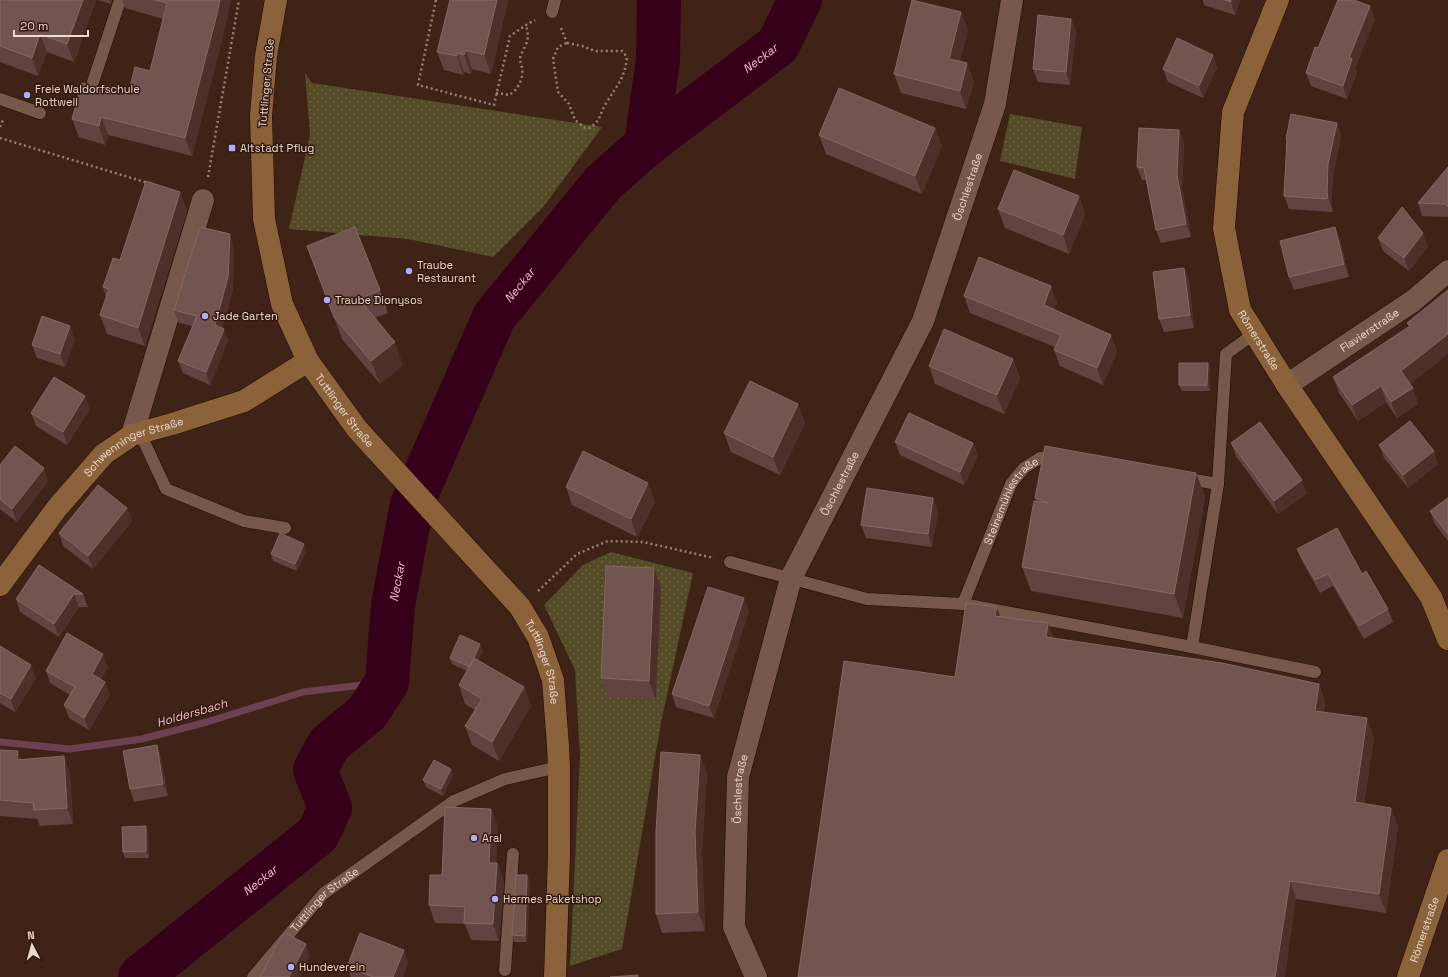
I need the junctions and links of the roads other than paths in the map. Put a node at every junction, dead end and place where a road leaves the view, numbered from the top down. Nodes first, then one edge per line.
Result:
1 (120, 0) edge
2 (276, 0) edge
3 (1012, 0) edge
4 (1278, 0) edge
5 (93, 82) dead end
6 (0, 100) edge
7 (40, 113) dead end
8 (203, 200) road end
9 (1448, 271) edge
10 (1255, 333) junction
11 (308, 361) junction
12 (1287, 384) junction
13 (136, 434) junction
14 (1071, 458) edge
15 (1171, 476) edge
16 (1218, 484) junction
17 (285, 528) dead end
18 (730, 562) road end
19 (791, 578) junction
20 (0, 585) edge
21 (963, 604) junction
22 (1448, 639) edge
23 (1192, 647) junction
24 (1315, 672) dead end
25 (559, 767) junction
26 (513, 854) dead end
27 (1448, 860) edge
28 (505, 970) dead end
29 (253, 977) edge
30 (555, 977) edge
31 (756, 977) edge
32 (1408, 977) edge

1 - 5 lane
2 - 11 street, Tuttlinger Straße
3 - 19 street, Öschlestraße
4 - 10 street, Römerstraße
6 - 7 lane
8 - 13 street
9 - 12 street, Flavierstraße
10 - 12 street, Römerstraße
10 - 16 lane
11 - 13 street, Schwenninger Straße
11 - 25 street, Tuttlinger Straße
12 - 22 street, Römerstraße
13 - 17 lane
13 - 20 street, Schwenninger Straße
14 - 21 lane, Steinemühlestraße
15 - 16 lane
16 - 23 lane
18 - 19 lane
19 - 21 lane
19 - 31 street, Öschlestraße
21 - 23 lane
23 - 24 lane
25 - 29 lane, Tuttlinger Straße
25 - 30 street, Tuttlinger Straße
26 - 28 lane
27 - 32 street, Römerstraße

